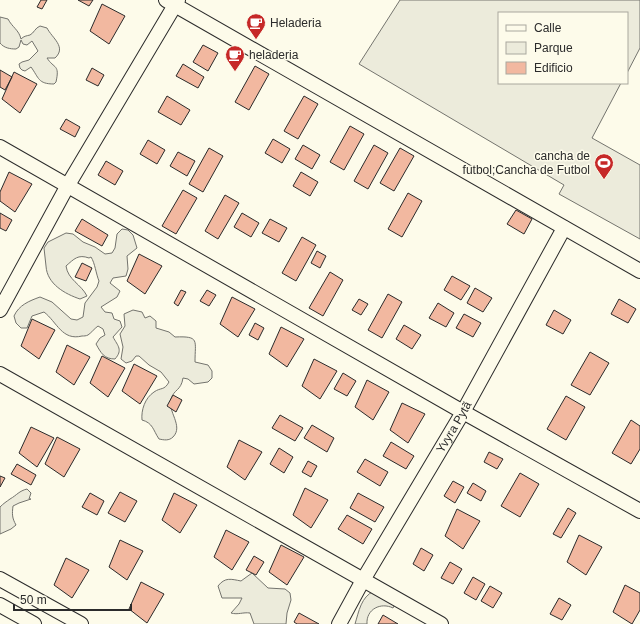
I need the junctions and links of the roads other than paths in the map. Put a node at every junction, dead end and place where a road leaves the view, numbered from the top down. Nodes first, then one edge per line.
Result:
1 (173, 2) edge
2 (0, 147) edge
3 (68, 185) junction
4 (564, 228) junction
5 (640, 271) edge
6 (0, 310) edge
7 (0, 374) edge
8 (463, 412) junction
9 (640, 511) edge
10 (0, 579) edge
11 (362, 580) junction
12 (0, 605) edge
13 (34, 624) edge
14 (81, 624) edge
15 (339, 624) edge
16 (441, 624) edge

1 - 3 street
1 - 4 street
2 - 3 street
3 - 6 street
3 - 8 street
4 - 5 street
4 - 8 street, Yvyra Pytã
7 - 11 street
8 - 9 street
8 - 11 street, Yvyra Pytã
10 - 14 street
11 - 15 street, Yvyra Pytã
11 - 16 street
12 - 13 street

